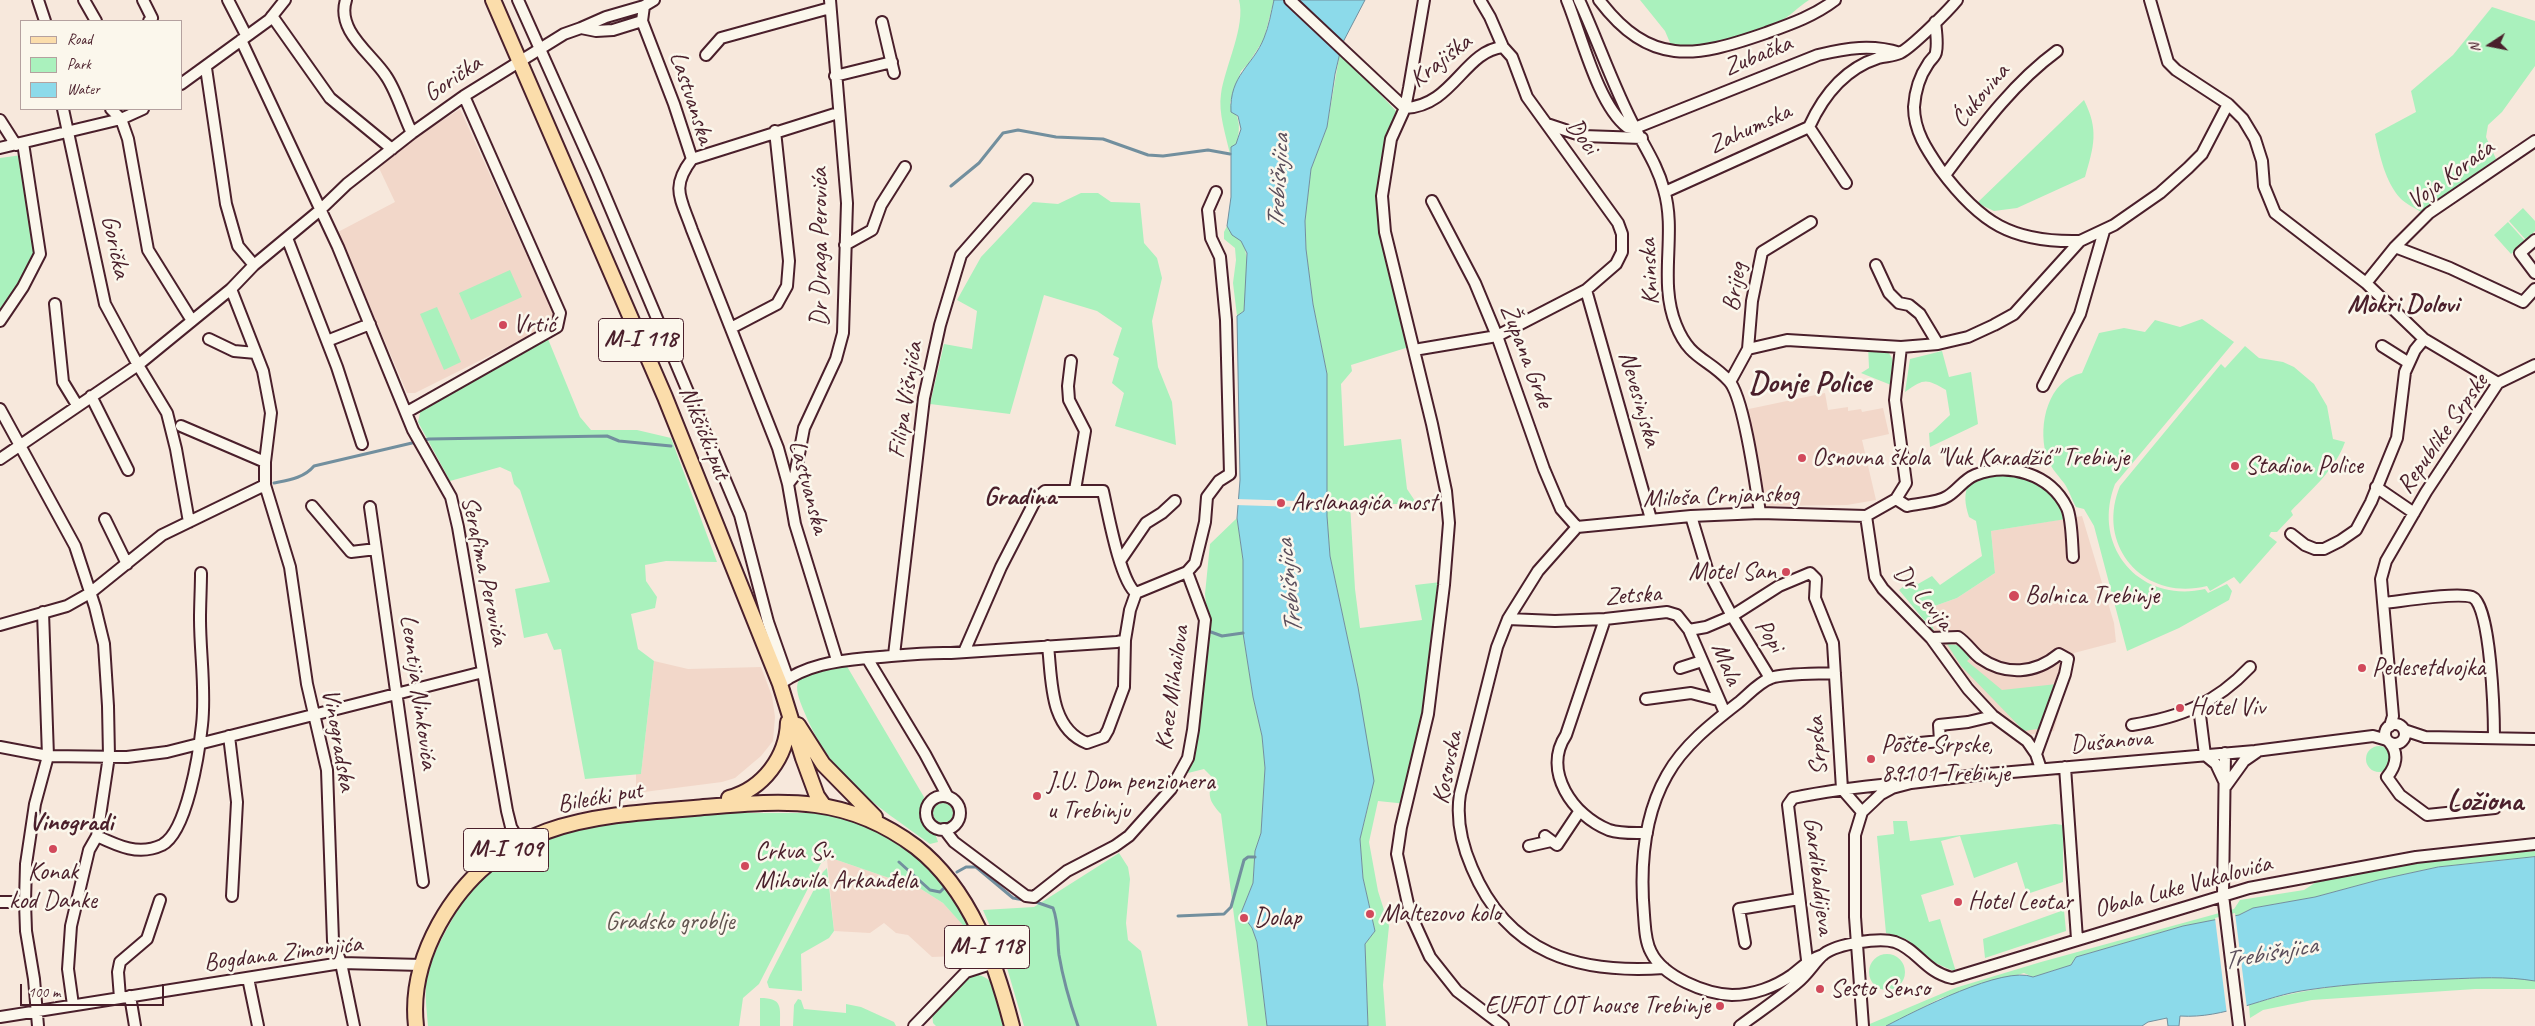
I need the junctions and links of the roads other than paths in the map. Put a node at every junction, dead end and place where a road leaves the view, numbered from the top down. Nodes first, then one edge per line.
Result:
1 (38, 0) edge
2 (84, 0) edge
3 (143, 0) edge
4 (228, 0) edge
5 (285, 0) edge
6 (346, 0) edge
7 (493, 0) edge
8 (518, 0) edge
9 (654, 0) edge
10 (1290, 0) edge
11 (1424, 0) edge
12 (1480, 0) edge
13 (1567, 0) edge
14 (1580, 0) edge
15 (1599, 0) edge
16 (1835, 0) edge
17 (1956, 0) edge
18 (2150, 0) edge
19 (830, 4) edge
20 (644, 6) junction
21 (272, 16) junction
22 (45, 20) edge
23 (95, 20) edge
24 (150, 20) edge
25 (642, 21) junction
26 (882, 22) dead end
27 (1935, 22) junction
28 (581, 28) junction
29 (243, 38) junction
30 (1503, 47) junction
31 (540, 48) junction
32 (2057, 51) dead end
33 (1900, 53) junction
34 (706, 55) dead end
35 (519, 60) junction
36 (892, 62) junction
37 (206, 68) junction
38 (894, 73) dead end
39 (835, 76) junction
40 (182, 83) edge
41 (464, 96) junction
42 (2228, 104) junction
43 (1404, 108) junction
44 (63, 110) edge
45 (113, 110) edge
46 (141, 110) edge
47 (838, 113) junction
48 (121, 119) junction
49 (0, 120) edge
50 (1547, 124) junction
51 (1809, 127) junction
52 (1635, 128) junction
53 (775, 131) junction
54 (68, 132) junction
55 (412, 133) junction
56 (1642, 138) junction
57 (20, 144) junction
58 (2533, 144) edge
59 (0, 148) edge
60 (392, 149) junction
61 (692, 159) junction
62 (905, 168) dead end
63 (1945, 175) junction
64 (1027, 180) dead end
65 (1846, 183) dead end
66 (1216, 192) dead end
67 (1665, 192) junction
68 (1432, 201) dead end
69 (319, 211) junction
70 (1811, 222) dead end
71 (2104, 232) junction
72 (287, 238) junction
73 (2535, 240) edge
74 (2080, 241) junction
75 (844, 245) junction
76 (2395, 247) junction
77 (254, 265) junction
78 (1876, 265) dead end
79 (2535, 273) edge
80 (2366, 283) junction
81 (231, 289) junction
82 (2535, 289) edge
83 (1586, 290) junction
84 (54, 304) dead end
85 (191, 319) junction
86 (0, 321) edge
87 (370, 324) junction
88 (731, 328) junction
89 (1497, 336) junction
90 (2424, 339) junction
91 (209, 340) dead end
92 (327, 341) junction
93 (1938, 344) junction
94 (2382, 346) dead end
95 (1901, 347) junction
96 (1748, 349) junction
97 (1414, 350) junction
98 (256, 353) junction
99 (1071, 361) dead end
100 (2409, 363) junction
101 (138, 365) junction
102 (2535, 365) edge
103 (1730, 382) junction
104 (2498, 384) junction
105 (2043, 386) dead end
106 (91, 396) junction
107 (77, 405) junction
108 (0, 409) edge
109 (406, 412) junction
110 (181, 426) dead end
111 (362, 444) dead end
112 (20, 445) junction
113 (0, 459) edge
114 (265, 462) junction
115 (128, 470) dead end
116 (788, 484) junction
117 (265, 485) junction
118 (2376, 488) junction
119 (1074, 490) junction
120 (1896, 499) junction
121 (1175, 501) dead end
122 (312, 506) dead end
123 (370, 507) dead end
124 (1760, 513) junction
125 (2414, 513) junction
126 (1692, 516) junction
127 (1866, 516) junction
128 (105, 519) dead end
129 (1651, 519) junction
130 (188, 522) junction
131 (1577, 527) junction
132 (2291, 534) dead end
133 (376, 549) junction
134 (2073, 557) dead end
135 (1120, 561) junction
136 (127, 564) junction
137 (1187, 572) junction
138 (201, 573) dead end
139 (1136, 593) junction
140 (90, 594) junction
141 (2384, 603) junction
142 (43, 612) junction
143 (1732, 616) junction
144 (1508, 619) junction
145 (1605, 619) junction
146 (0, 625) edge
147 (1689, 630) junction
148 (1931, 638) junction
149 (1125, 640) junction
150 (1048, 646) junction
151 (964, 652) junction
152 (894, 654) junction
153 (867, 658) junction
154 (837, 660) junction
155 (1702, 661) junction
156 (2250, 667) dead end
157 (1680, 668) dead end
158 (483, 672) junction
159 (1835, 673) junction
160 (1770, 678) junction
161 (784, 682) junction
162 (397, 695) junction
163 (1646, 699) dead end
164 (1718, 700) junction
165 (2199, 707) junction
166 (788, 709) junction
167 (1725, 713) junction
168 (316, 715) junction
169 (1993, 716) junction
170 (2132, 725) dead end
171 (2394, 734) junction
172 (229, 736) junction
173 (2494, 738) junction
174 (2535, 739) edge
175 (198, 744) junction
176 (1900, 745) dead end
177 (0, 747) edge
178 (2260, 750) junction
179 (2225, 753) junction
180 (2036, 754) junction
181 (2205, 755) junction
182 (48, 756) junction
183 (109, 756) junction
184 (2065, 767) junction
185 (2041, 769) junction
186 (1922, 782) junction
187 (2226, 786) junction
188 (1842, 789) junction
189 (948, 797) junction
190 (824, 806) junction
191 (706, 807) junction
192 (2496, 808) dead end
193 (1579, 812) junction
194 (1862, 812) junction
195 (885, 827) junction
196 (944, 829) junction
197 (1647, 834) junction
198 (97, 836) junction
199 (520, 842) junction
200 (2535, 844) edge
201 (1529, 846) dead end
202 (423, 882) dead end
203 (2223, 895) junction
204 (232, 896) dead end
205 (1799, 899) junction
206 (160, 900) dead end
207 (0, 902) edge
208 (25, 902) junction
209 (2077, 939) junction
210 (1746, 943) dead end
211 (1857, 943) junction
212 (341, 963) junction
213 (994, 964) junction
214 (1811, 964) junction
215 (422, 965) junction
216 (1664, 968) junction
217 (248, 978) junction
218 (125, 997) junction
219 (73, 1005) junction
220 (37, 1011) junction
221 (0, 1016) edge
222 (2238, 1023) edge
223 (38, 1026) edge
224 (136, 1026) edge
225 (258, 1026) edge
226 (354, 1026) edge
227 (416, 1026) edge
228 (914, 1026) edge
229 (1012, 1026) edge
230 (1503, 1026) edge
231 (1740, 1026) edge
232 (1863, 1026) edge

1 - 22 street
2 - 23 street
3 - 24 street
4 - 29 street
5 - 21 street
6 - 55 street, Gorička
7 - 35 main road, Nikšićki put / M-I 118
8 - 31 street, Nikšićki put
9 - 20 street
10 - 43 street
11 - 43 street
12 - 30 street, Doci
13 - 52 street
14 - 52 street
15 - 16 street
17 - 27 street, Zahumska
18 - 42 street
19 - 34 street
19 - 39 street, Dr Draga Perovića
20 - 25 street
20 - 28 street
21 - 29 street
21 - 60 street
25 - 28 street
25 - 61 street, Lastvanska
26 - 36 street
27 - 33 street, Zahumska
27 - 63 street
28 - 31 street, Gorička
29 - 37 street
29 - 69 street
30 - 43 street, Krajiška
30 - 50 street, Doci
31 - 35 street, Gorička
31 - 161 street, Nikšićki put
32 - 63 street, Ćukovina
33 - 51 street, Zahumska
33 - 52 street, Zubačka
35 - 41 street, Gorička
35 - 161 main road, Nikšićki put / M-I 118
36 - 38 street
36 - 39 street
37 - 40 street
37 - 77 street
39 - 47 street, Dr Draga Perovića
41 - 55 street, Gorička
41 - 109 street
42 - 71 street
42 - 80 street
43 - 97 street
44 - 54 street, Gorička
45 - 48 street
46 - 48 street
47 - 53 street
47 - 75 street, Dr Draga Perovića
48 - 54 street
48 - 85 street, Gorička
49 - 57 street
50 - 56 street
50 - 83 street, Doci
51 - 65 street
51 - 67 street, Zahumska
52 - 56 street, Kninska
53 - 61 street
53 - 88 street
54 - 57 street
54 - 101 street, Gorička
55 - 60 street, Gorička
56 - 67 street, Kninska
57 - 59 street
57 - 86 street
58 - 76 street, Voja Koraća
60 - 69 street, Gorička
61 - 88 street, Lastvanska
62 - 75 street
63 - 74 street
64 - 152 street, Filipa Višnjića
66 - 137 street
67 - 103 street, Kninska
68 - 89 street, Župana Grde
69 - 72 street, Gorička
69 - 87 street, Serafima Perovića
70 - 96 street, Brijeg
71 - 74 street
71 - 105 street
72 - 77 street, Gorička
72 - 92 street
73 - 79 street
74 - 93 street
75 - 116 street, Dr Draga Perovića
76 - 80 street, Voja Koraća
76 - 82 street, Voja Koraća
77 - 81 street, Gorička
78 - 93 street
80 - 90 street
81 - 85 street, Gorička
81 - 98 street, Vinogradska
83 - 89 street, Doci
83 - 129 street, Nevesinjska
84 - 107 street
85 - 101 street, Gorička
87 - 92 street
87 - 109 street, Serafima Perovića
88 - 116 street, Lastvanska
89 - 97 street, Doci
89 - 131 street, Župana Grde
90 - 100 street
90 - 104 street
91 - 98 street
92 - 111 street
93 - 95 street
94 - 100 street
95 - 96 street
95 - 120 street
96 - 103 street, Brijeg
97 - 230 street
98 - 114 street, Vinogradska
99 - 119 street
100 - 118 street
101 - 106 street, Gorička
101 - 130 street, Gorička
102 - 104 street, Republike Srpske
103 - 124 street
104 - 125 street, Republike Srpske
106 - 107 street, Gorička
106 - 115 street
107 - 112 street, Gorička
108 - 112 street
109 - 158 street, Serafima Perovića
110 - 114 street
112 - 113 street, Gorička
112 - 140 street
114 - 117 street, Vinogradska
116 - 154 street, Lastvanska
117 - 130 street
117 - 168 street, Vinogradska
118 - 125 street, Republike Srpske
118 - 132 street
119 - 135 street
119 - 151 street
120 - 127 street
120 - 134 street
121 - 135 street
122 - 133 street
123 - 133 street, Leontija Ninkovića
124 - 126 street, Miloša Crnjanskog
124 - 127 street, Miloša Crnjanskog
125 - 141 street, Republike Srpske
126 - 129 street, Miloša Crnjanskog
126 - 143 street
127 - 148 street, Dr Levija
128 - 136 street
129 - 131 street, Miloša Crnjanskog
130 - 136 street
131 - 144 street, Kosovska
133 - 162 street, Leontija Ninkovića
135 - 139 street
136 - 140 street
137 - 139 street
137 - 196 street, Knez Mihailova
138 - 175 street
139 - 149 street, Knez Mihailova
140 - 142 street
140 - 183 street
141 - 171 street, Republike Srpske
141 - 173 street
142 - 146 street
142 - 182 street
143 - 147 street, Zetska
143 - 159 street, Srpska
143 - 160 street, Popi
144 - 145 street, Zetska
144 - 216 street, Kosovska
145 - 147 street, Zetska
145 - 193 street
147 - 155 street, Mala
148 - 169 street, Dr Levija
148 - 180 street
149 - 150 street
149 - 150 street, Knez Mihailova
150 - 151 street
151 - 152 street
152 - 153 street
153 - 154 street
153 - 189 street
154 - 161 street
155 - 157 street
155 - 164 street, Mala
156 - 165 street
158 - 162 street
158 - 199 street, Serafima Perovića
159 - 160 street
159 - 188 street, Srpska
160 - 167 street
161 - 166 main road, Nikšićki put / M-I 118
162 - 168 street
162 - 202 street, Leontija Ninkovića
163 - 164 street
164 - 167 street, Mala
165 - 170 street
165 - 181 street
166 - 190 main road, Nikšićki put / M-I 118
166 - 191 main road
166 - 195 main road, M-I 118
167 - 197 street
168 - 172 street
168 - 212 street, Vinogradska
169 - 176 street
169 - 180 street, Dr Levija
171 - 173 street
171 - 178 street, Dušanova
171 - 192 street, Republike Srpske
172 - 175 street
172 - 204 street
173 - 174 street
175 - 183 street
175 - 198 street
177 - 182 street
178 - 179 street, Dušanova
178 - 187 street
179 - 181 street, Dušanova
179 - 187 street
180 - 185 street, Dr Levija
181 - 184 street, Dušanova
181 - 187 street
182 - 183 street
182 - 208 street
183 - 198 street
184 - 185 street, Dušanova
184 - 209 street
185 - 186 street, Dušanova
186 - 188 street, Gardibaldijeva
186 - 194 street, Dušanova
187 - 203 street
188 - 194 street, Srpska
188 - 205 street, Gardibaldijeva
189 - 196 street
189 - 196 street
190 - 191 main road, Bilećki put / M-I 109
190 - 195 main road, M-I 118
191 - 199 main road, Bilećki put / M-I 109
193 - 197 street
193 - 201 street
194 - 211 street
195 - 213 main road, M-I 118
197 - 216 street
198 - 219 street
199 - 215 main road, Bilećki put / M-I 109
200 - 203 street, Obala Luke Vukalovića
203 - 209 street, Obala Luke Vukalovića
203 - 222 street
205 - 210 street
205 - 214 street, Gardibaldijeva
206 - 218 street
207 - 208 street
208 - 220 street
209 - 211 street, Obala Luke Vukalovića
211 - 214 street, Obala Luke Vukalovića
211 - 232 street
212 - 215 street, Bogdana Zimonjića
212 - 217 street, Bogdana Zimonjića
212 - 226 street, Vinogradska
213 - 228 street
213 - 229 main road, M-I 118
214 - 216 street
214 - 231 street
215 - 227 main road, Bilećki put / M-I 109
217 - 218 street, Bogdana Zimonjića
217 - 225 street
218 - 219 street, Bogdana Zimonjića
218 - 224 street
219 - 220 street, Bogdana Zimonjića
220 - 221 street, Bogdana Zimonjića
220 - 223 street

